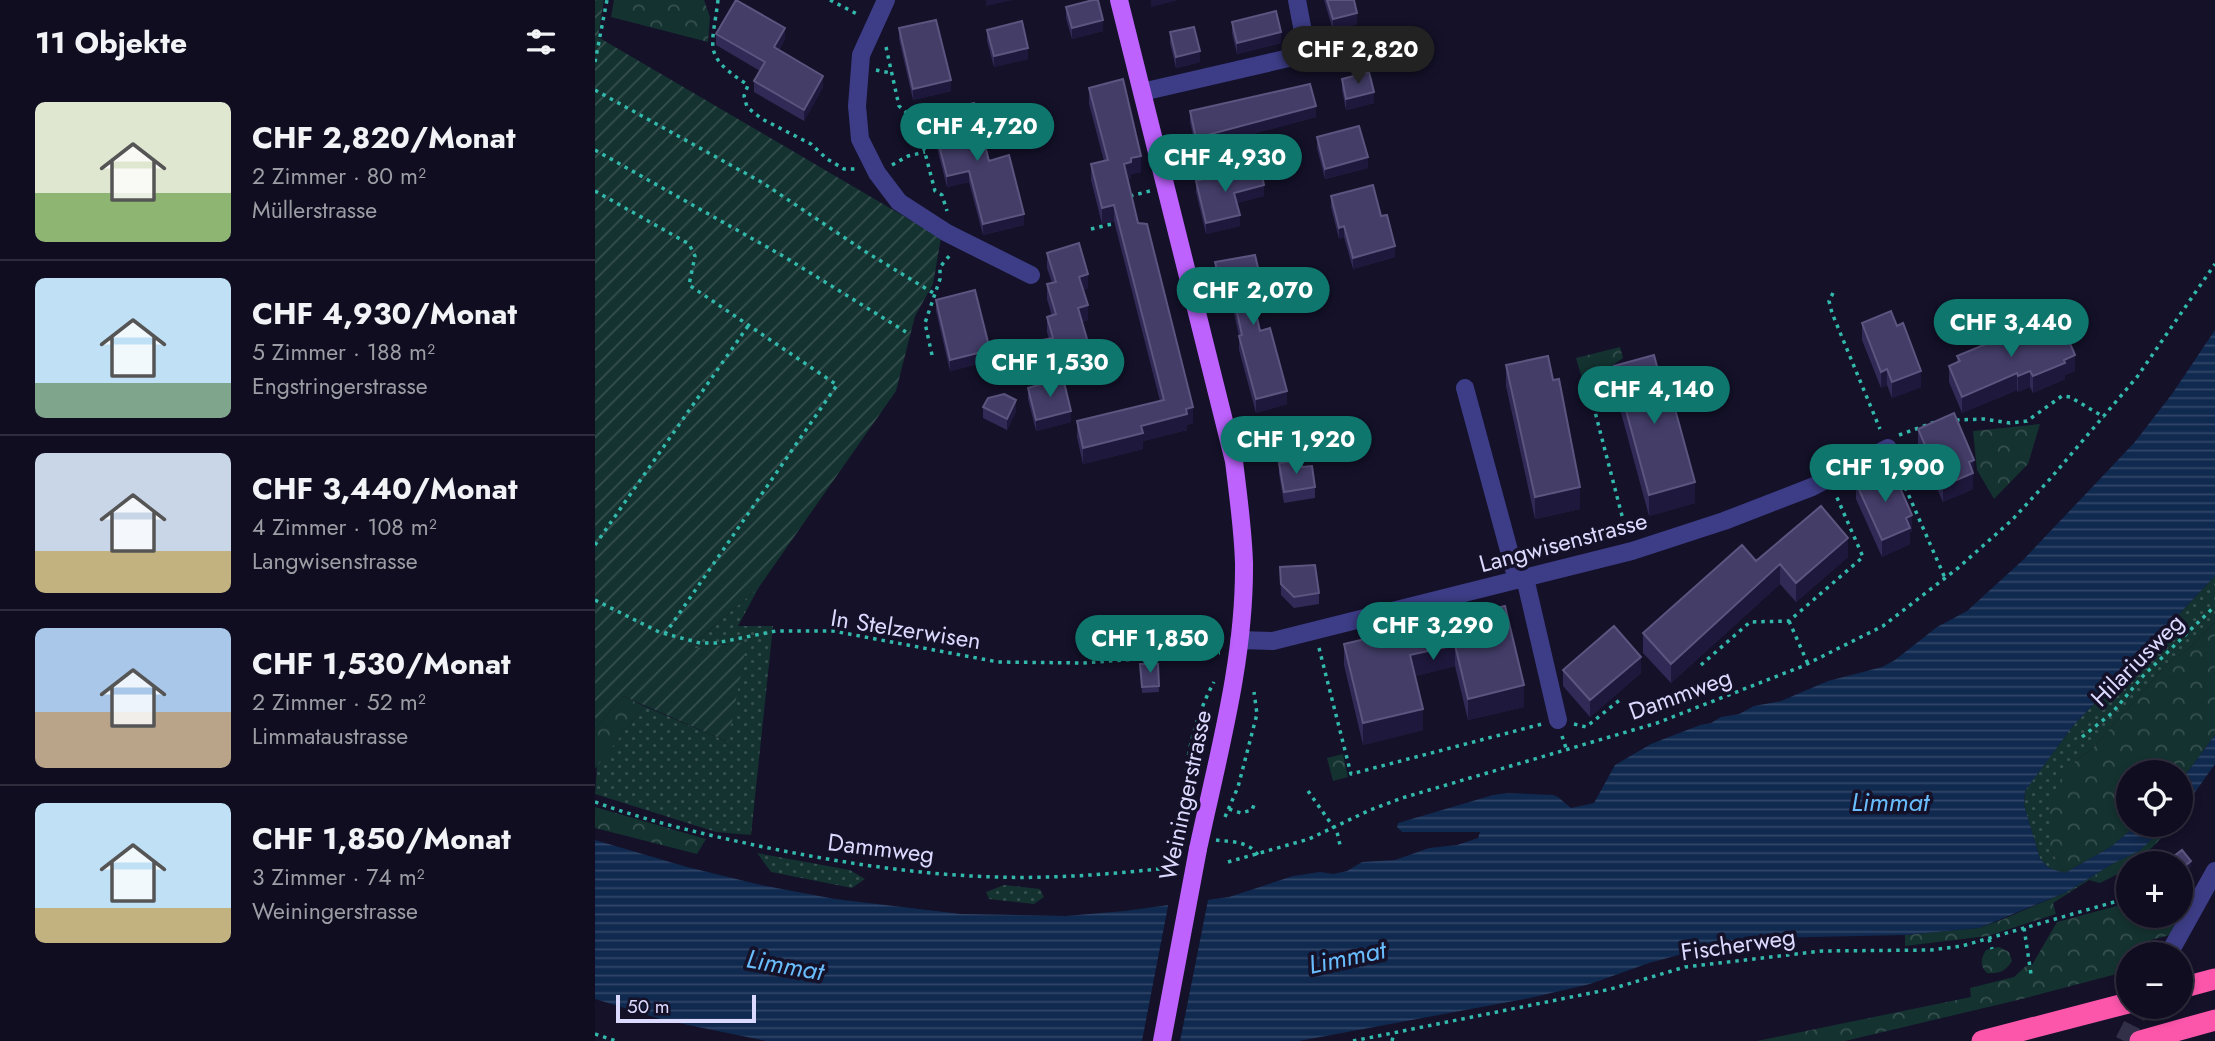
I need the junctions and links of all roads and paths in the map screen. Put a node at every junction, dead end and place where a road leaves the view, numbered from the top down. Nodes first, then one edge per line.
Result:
1 (607, 0) edge
2 (718, 0) edge
3 (830, 0) edge
4 (886, 0) edge
5 (1119, 0) edge
6 (1297, 0) edge
7 (876, 22) junction
8 (1371, 38) dead end
9 (888, 41) dead end
10 (1307, 53) junction
11 (595, 62) edge
12 (595, 90) edge
13 (1142, 92) junction
14 (595, 150) edge
15 (925, 152) junction
16 (874, 168) junction
17 (1154, 190) dead end
18 (595, 191) edge
19 (1133, 207) edge
20 (1124, 220) edge
21 (1091, 229) dead end
22 (961, 240) junction
23 (2215, 264) edge
24 (1031, 275) dead end
25 (1833, 293) dead end
26 (935, 294) junction
27 (748, 326) junction
28 (906, 332) dead end
29 (932, 355) dead end
30 (1587, 381) dead end
31 (1465, 388) dead end
32 (2104, 418) junction
33 (1949, 420) edge
34 (1941, 421) edge
35 (1880, 429) dead end
36 (1891, 443) junction
37 (1829, 478) junction
38 (595, 545) edge
39 (1632, 551) junction
40 (1945, 578) junction
41 (1521, 579) junction
42 (595, 600) edge
43 (2215, 606) edge
44 (1789, 621) junction
45 (1315, 630) junction
46 (665, 634) junction
47 (1239, 640) junction
48 (1220, 653) dead end
49 (1808, 664) junction
50 (1701, 665) dead end
51 (1212, 684) dead end
52 (1254, 692) dead end
53 (1621, 699) dead end
54 (1558, 720) junction
55 (2082, 737) dead end
56 (1308, 791) dead end
57 (595, 802) edge
58 (1254, 805) dead end
59 (1229, 809) junction
60 (1185, 826) dead end
61 (1220, 826) dead end
62 (1334, 829) junction
63 (1218, 833) dead end
64 (1216, 840) junction
65 (1340, 845) dead end
66 (1196, 849) junction
67 (1258, 855) junction
68 (1228, 862) dead end
69 (2215, 872) edge
70 (2116, 901) edge
71 (2024, 928) junction
72 (1989, 939) junction
73 (2176, 942) edge
74 (1992, 949) dead end
75 (2031, 974) dead end
76 (2215, 979) edge
77 (2193, 985) edge
78 (2116, 1006) edge
79 (2215, 1020) edge
80 (1394, 1033) junction
81 (597, 1035) edge
82 (616, 1041) edge
83 (1162, 1041) edge
84 (1353, 1041) edge
85 (1392, 1041) edge
86 (1982, 1041) edge
87 (2140, 1041) edge

1 - 11 path
2 - 16 path
3 - 7 path
4 - 7 street
5 - 13 main road, Weiningerstrasse
6 - 10 street
7 - 16 street
8 - 10 street
9 - 15 path
10 - 13 street
12 - 26 path
13 - 47 main road, Weiningerstrasse
14 - 28 path
15 - 16 path
15 - 22 path
16 - 22 street
17 - 19 path
18 - 27 path
20 - 21 path
22 - 24 street
22 - 26 path
23 - 32 path, Dammweg
25 - 35 path
26 - 29 path
27 - 38 path
27 - 46 path
30 - 39 path
31 - 41 street
32 - 33 path
32 - 40 path, Dammweg
34 - 36 path
36 - 37 street, Langwisenstrasse
36 - 40 path
37 - 39 street, Langwisenstrasse
37 - 44 path
39 - 41 street, Langwisenstrasse
40 - 49 path, Dammweg
41 - 45 street, Langwisenstrasse
41 - 54 street
42 - 46 path, In Stelzerwisen
43 - 55 path, Hilariusweg
44 - 49 path
44 - 50 path
45 - 47 street, Langwisenstrasse
45 - 54 path
46 - 48 path, In Stelzerwisen
47 - 66 main road, Weiningerstrasse
49 - 62 path, Dammweg
51 - 60 path
52 - 59 path
53 - 54 path
56 - 62 path
57 - 66 path, Dammweg
58 - 59 path
59 - 61 path
62 - 65 path
62 - 67 path, Dammweg
63 - 64 path
64 - 66 path
64 - 67 path
66 - 83 main road, Weiningerstrasse, bridge
67 - 68 path, Dammweg
69 - 73 street
70 - 71 path, Fischerweg
71 - 72 path, Fischerweg
71 - 75 path
72 - 74 path
72 - 80 path, Fischerweg
76 - 77 highway
78 - 86 highway
79 - 87 highway
80 - 84 path, Fischerweg
80 - 85 path
81 - 82 path

